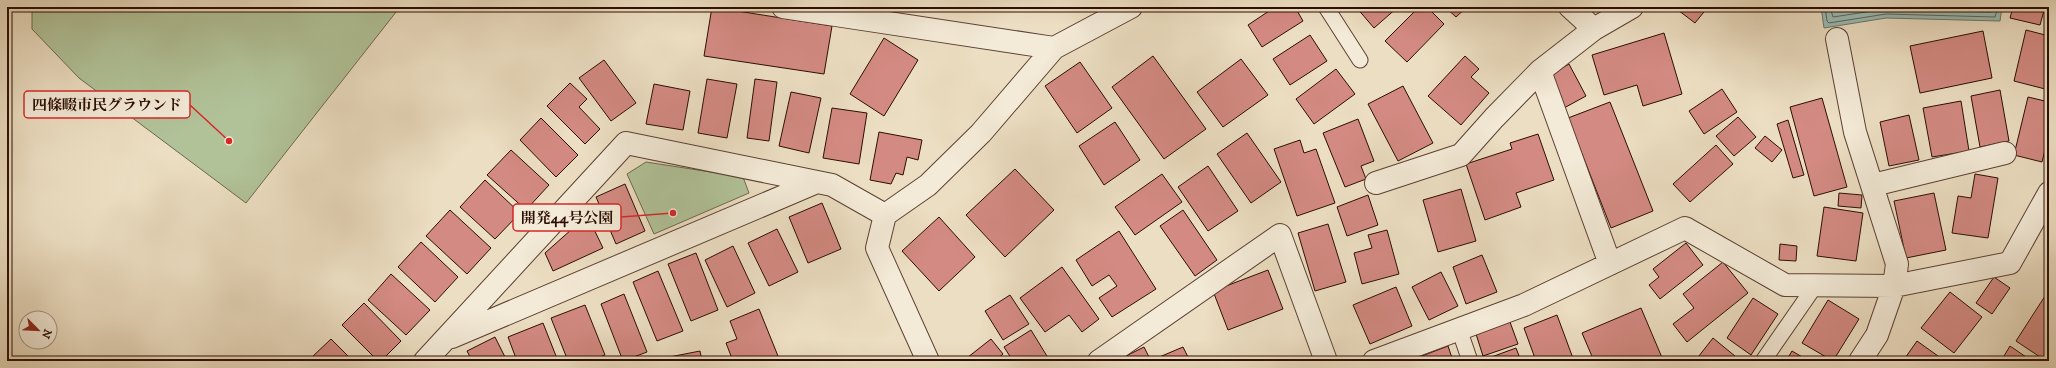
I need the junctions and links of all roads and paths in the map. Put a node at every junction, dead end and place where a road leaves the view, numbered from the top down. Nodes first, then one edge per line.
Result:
1 (783, 7) edge
2 (1131, 7) edge
3 (1326, 7) edge
4 (1570, 7) edge
5 (1632, 7) edge
6 (1594, 29) junction
7 (1837, 39) dead end
8 (1054, 48) junction
9 (1360, 60) dead end
10 (1540, 72) junction
11 (2005, 153) dead end
12 (817, 182) junction
13 (1376, 183) dead end
14 (1873, 185) junction
15 (2049, 193) edge
16 (885, 215) junction
17 (1610, 264) junction
18 (1815, 286) junction
19 (1894, 286) junction
20 (1458, 329) junction
21 (444, 340) junction
22 (922, 359) edge
23 (425, 361) edge
24 (1099, 361) edge
25 (1326, 361) edge
26 (1374, 361) edge
27 (1470, 361) edge
28 (1763, 361) edge
29 (1860, 361) edge

1 - 8 street
2 - 8 street
3 - 9 lane
4 - 6 street
5 - 6 street
6 - 10 street
7 - 14 street
8 - 16 street
10 - 13 street
10 - 17 street
11 - 14 street
12 - 16 street
12 - 21 street
12 - 21 street
14 - 19 street
15 - 19 street
16 - 22 street
17 - 18 street
17 - 20 street
18 - 19 street
18 - 28 lane
19 - 29 street
20 - 26 street
20 - 27 lane
21 - 23 street
24 - 25 street

